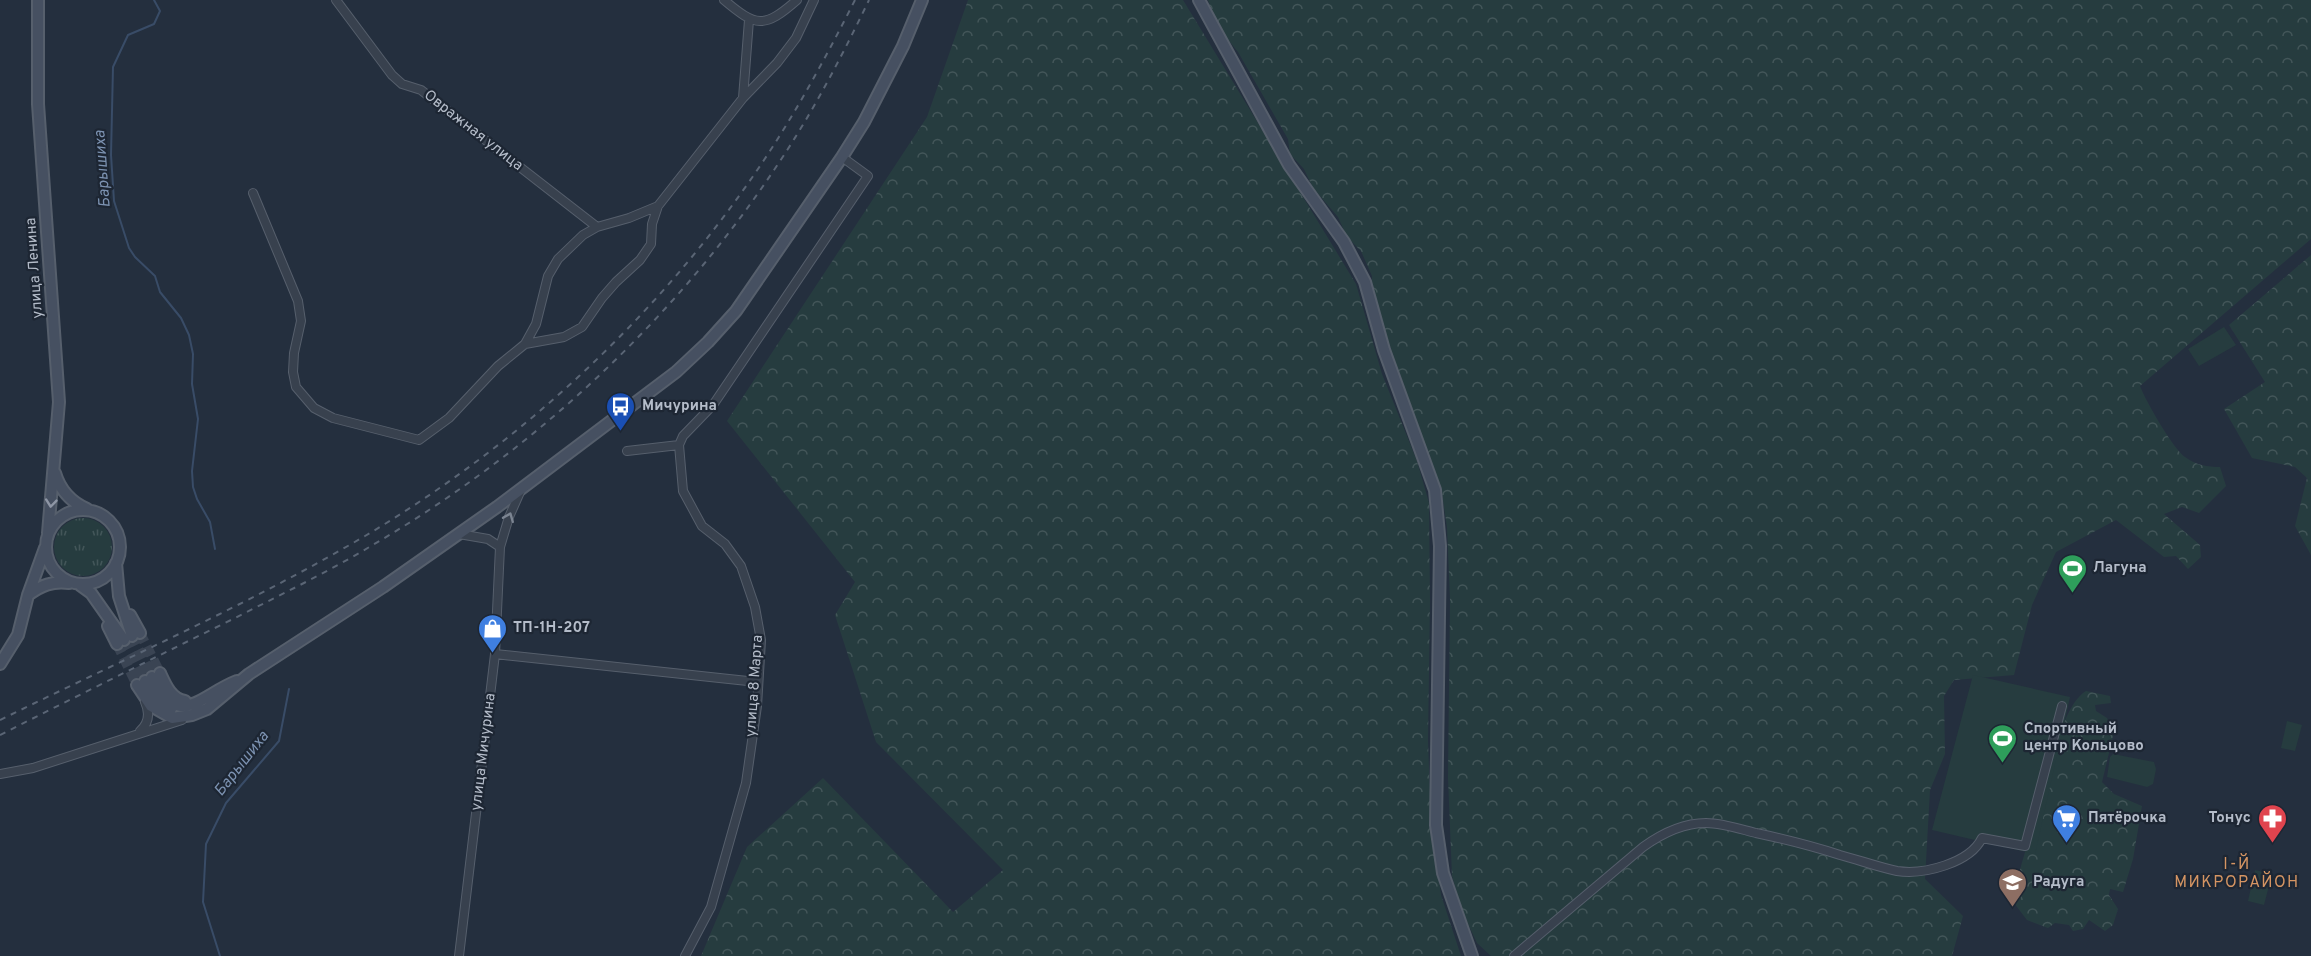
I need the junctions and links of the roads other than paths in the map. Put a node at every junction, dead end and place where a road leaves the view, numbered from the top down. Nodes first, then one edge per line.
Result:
1 (38, 0) edge
2 (336, 0) edge
3 (724, 0) edge
4 (797, 0) edge
5 (814, 0) edge
6 (922, 0) edge
7 (1199, 0) edge
8 (749, 20) junction
9 (742, 98) junction
10 (842, 158) junction
11 (254, 193) dead end
12 (658, 206) junction
13 (597, 227) junction
14 (525, 344) junction
15 (679, 445) junction
16 (627, 451) dead end
17 (54, 472) junction
18 (522, 489) junction
19 (90, 510) junction
20 (48, 534) junction
21 (459, 534) junction
22 (45, 546) junction
23 (500, 547) junction
24 (116, 563) junction
25 (76, 584) junction
26 (28, 595) junction
27 (495, 654) junction
28 (3, 660) edge
29 (148, 679) junction
30 (757, 682) junction
31 (229, 687) junction
32 (144, 698) junction
33 (2062, 706) dead end
34 (192, 715) junction
35 (137, 734) junction
36 (0, 774) edge
37 (459, 956) edge
38 (685, 956) edge
39 (1472, 956) edge
40 (1514, 956) edge

1 - 17 main road, улица Ленина
2 - 13 street, Овражная улица
3 - 8 street
4 - 8 street
5 - 9 street
6 - 10 main road
7 - 39 main road
8 - 9 street
9 - 12 street
10 - 15 street
10 - 18 main road
11 - 14 street
12 - 13 street
12 - 14 street
13 - 14 street
15 - 16 street
15 - 30 street, улица 8 Марта
17 - 19 main road
17 -> 20 main road, улица Ленина
18 - 21 main road
23 -> 18 street, улица Мичурина
19 - 20 main road
19 - 24 main road
20 - 22 main road
21 - 23 street
21 - 31 main road
22 - 25 main road
22 - 26 main road
23 - 27 street, улица Мичурина
24 - 25 main road
24 - 25 main road
25 - 26 main road
26 - 28 main road
27 - 30 street
27 - 37 street, улица Мичурина
29 - 31 main road
29 - 31 main road
29 - 32 main road
30 - 38 street, улица 8 Марта
31 - 34 main road
32 - 34 main road
32 - 35 street
33 - 40 street
34 - 35 street
35 - 36 street

